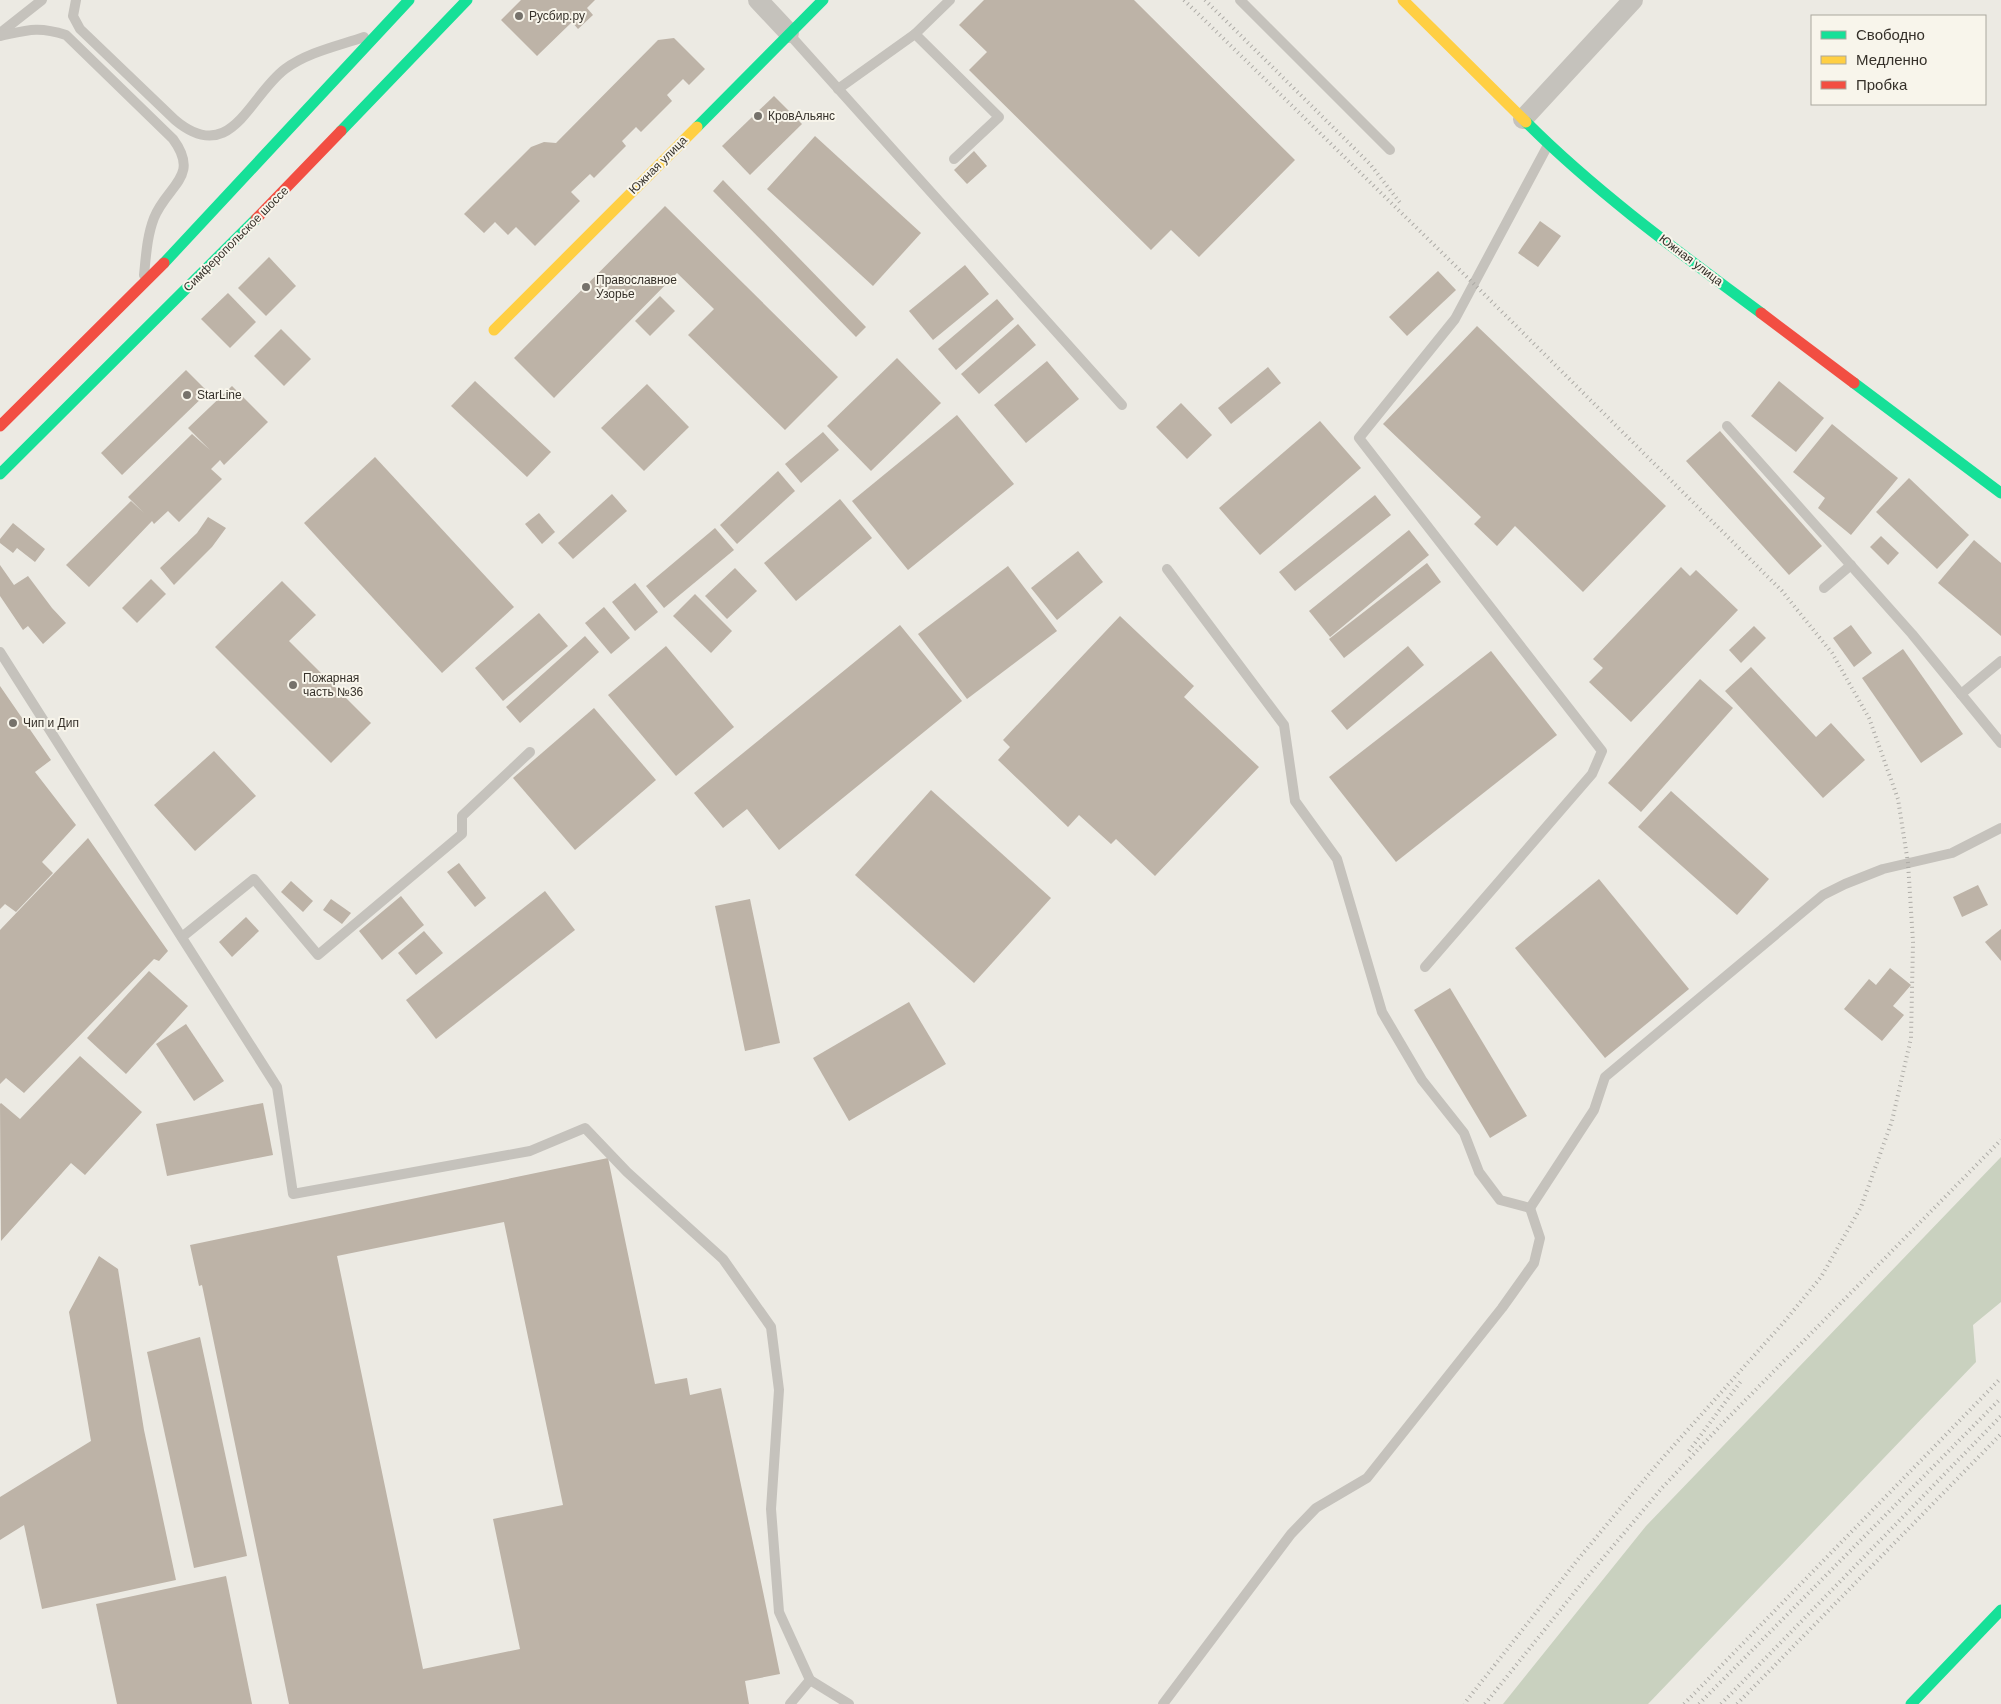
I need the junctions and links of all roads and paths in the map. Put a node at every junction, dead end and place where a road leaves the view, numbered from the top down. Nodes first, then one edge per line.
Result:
1 (42, 0) edge
2 (76, 0) edge
3 (409, 0) edge
4 (467, 0) edge
5 (758, 0) edge
6 (823, 0) edge
7 (950, 0) edge
8 (1240, 0) edge
9 (1403, 0) edge
10 (1633, 0) edge
11 (377, 33) junction
12 (789, 33) junction
13 (915, 34) junction
14 (0, 35) edge
15 (838, 89) junction
16 (1523, 119) junction
17 (1548, 144) junction
18 (1390, 150) dead end
19 (954, 159) dead end
20 (144, 285) junction
21 (494, 330) dead end
22 (1122, 405) dead end
23 (0, 426) edge
24 (1727, 426) dead end
25 (0, 474) edge
26 (2001, 494) edge
27 (1851, 565) junction
28 (1167, 569) dead end
29 (1824, 588) dead end
30 (0, 652) edge
31 (2001, 661) edge
32 (1961, 694) junction
33 (2001, 743) edge
34 (530, 752) dead end
35 (2001, 828) edge
36 (182, 937) junction
37 (1425, 967) dead end
38 (1530, 1208) junction
39 (2001, 1610) edge
40 (810, 1680) junction
41 (790, 1704) edge
42 (849, 1704) edge
43 (1162, 1704) edge
44 (1911, 1704) edge

1 - 14 lane
2 - 11 lane
3 - 11 street
4 - 25 street, Симферопольское шоссе
5 - 12 street
6 - 12 street, Южная улица
7 - 13 lane
8 - 18 lane
9 - 16 street, Южная улица
10 - 16 street
11 - 20 street
12 - 15 lane
12 - 21 street, Южная улица
13 - 15 lane
13 - 19 lane
14 - 20 lane
15 - 22 lane
16 - 17 street, Южная улица
17 - 26 street, Южная улица
17 - 37 lane
20 - 23 street
24 - 27 lane
27 - 29 lane
27 - 32 lane
28 - 38 lane
30 - 36 lane
31 - 32 lane
32 - 33 lane
34 - 36 lane
35 - 38 lane
36 - 40 lane
38 - 43 lane
39 - 44 street
40 - 41 lane
40 - 42 lane

